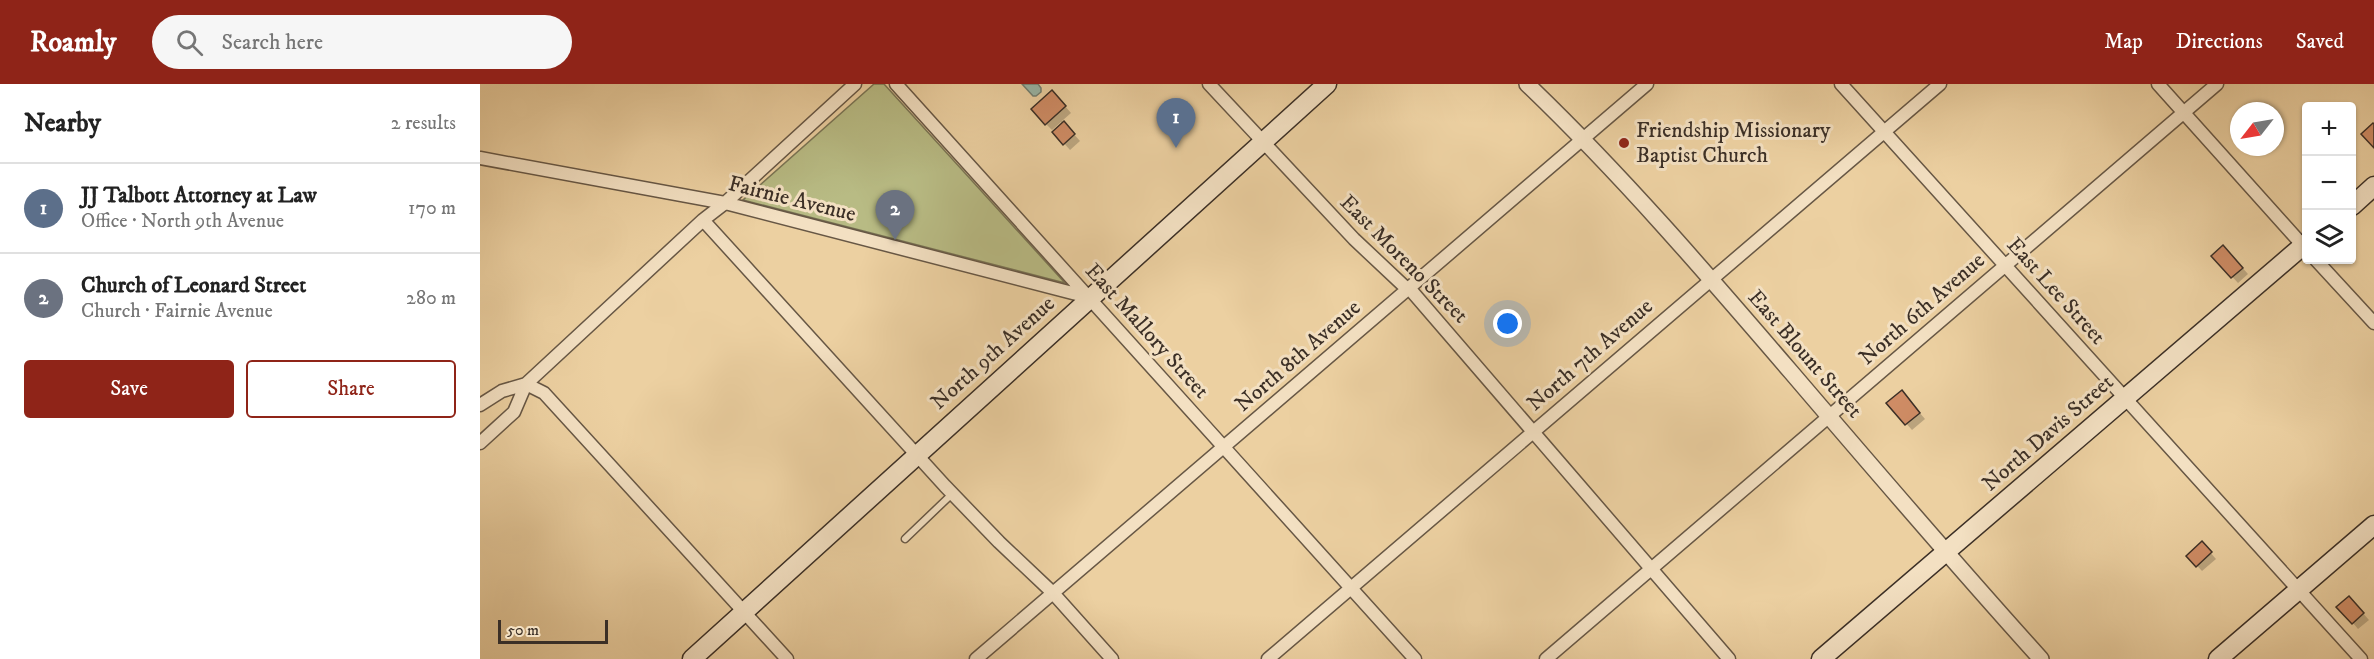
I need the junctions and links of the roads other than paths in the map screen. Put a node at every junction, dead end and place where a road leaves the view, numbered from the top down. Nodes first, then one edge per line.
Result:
1 (855, 84) edge
2 (896, 84) edge
3 (1209, 84) edge
4 (1327, 84) edge
5 (1527, 84) edge
6 (1647, 84) edge
7 (1841, 84) edge
8 (1940, 84) edge
9 (2157, 84) edge
10 (2217, 84) edge
11 (2183, 112) junction
12 (1884, 131) junction
13 (1584, 138) junction
14 (1262, 143) junction
15 (480, 158) edge
16 (2374, 186) edge
17 (2356, 202) edge
18 (724, 203) junction
19 (703, 220) junction
20 (2302, 242) edge
21 (2302, 249) edge
22 (2320, 264) edge
23 (2005, 265) junction
24 (1711, 279) junction
25 (1409, 288) junction
26 (1089, 298) junction
27 (2374, 323) edge
28 (526, 384) junction
29 (2125, 398) junction
30 (480, 405) edge
31 (1829, 417) junction
32 (1533, 431) junction
33 (480, 443) edge
34 (1224, 447) junction
35 (916, 456) junction
36 (952, 494) junction
37 (2374, 525) edge
38 (905, 539) dead end
39 (1945, 553) junction
40 (1651, 569) junction
41 (1351, 588) junction
42 (2299, 590) junction
43 (1053, 593) junction
44 (743, 613) junction
45 (692, 659) edge
46 (787, 659) edge
47 (976, 659) edge
48 (1112, 659) edge
49 (1268, 659) edge
50 (1415, 659) edge
51 (1546, 659) edge
52 (1729, 659) edge
53 (1821, 659) edge
54 (2041, 659) edge
55 (2218, 659) edge
56 (2361, 659) edge

1 - 18 street
2 - 26 street, East Mallory Street
3 - 14 street, East Moreno Street
4 - 14 main road, North 9th Avenue
5 - 13 street, East Blount Street
6 - 13 street, North 8th Avenue
7 - 12 street, East Lee Street
8 - 12 street, North 7th Avenue
9 - 11 street
10 - 11 street, North 6th Avenue
11 - 20 street
11 - 23 street, North 6th Avenue
12 - 23 street, East Lee Street
12 - 24 street, North 7th Avenue
13 - 24 street, East Blount Street
13 - 25 street, North 8th Avenue
14 - 25 street, East Moreno Street
14 - 26 main road, North 9th Avenue
15 - 18 street, Fairnie Avenue
16 - 17 main road
18 - 19 street
18 - 26 street, Fairnie Avenue
19 - 28 street
19 - 35 street
21 - 29 main road, North Davis Street
22 - 27 street
23 - 29 street, East Lee Street
23 - 31 street, North 6th Avenue
24 - 31 street, East Blount Street
24 - 32 street, North 7th Avenue
25 - 32 street, East Moreno Street
25 - 34 street, North 8th Avenue
26 - 34 street, East Mallory Street
26 - 35 main road, North 9th Avenue
28 - 30 street
28 - 33 street
28 - 44 street
29 - 39 main road, North Davis Street
29 - 42 street, East Lee Street
31 - 39 street, East Blount Street
31 - 40 street, North 6th Avenue
32 - 40 street, East Moreno Street
32 - 41 street, North 7th Avenue
34 - 41 street, East Mallory Street
34 - 43 street, North 8th Avenue
35 - 36 street
35 - 44 main road, North 9th Avenue
36 - 38 lane
36 - 43 street
37 - 42 main road
39 - 53 main road, North Davis Street
39 - 54 street, East Blount Street
40 - 51 street, North 6th Avenue
40 - 52 street, East Moreno Street
41 - 49 street, North 7th Avenue
41 - 50 street, East Mallory Street
42 - 55 main road
42 - 56 street, East Lee Street
43 - 47 street, North 8th Avenue
43 - 48 street
44 - 45 main road, North 9th Avenue
44 - 46 street

